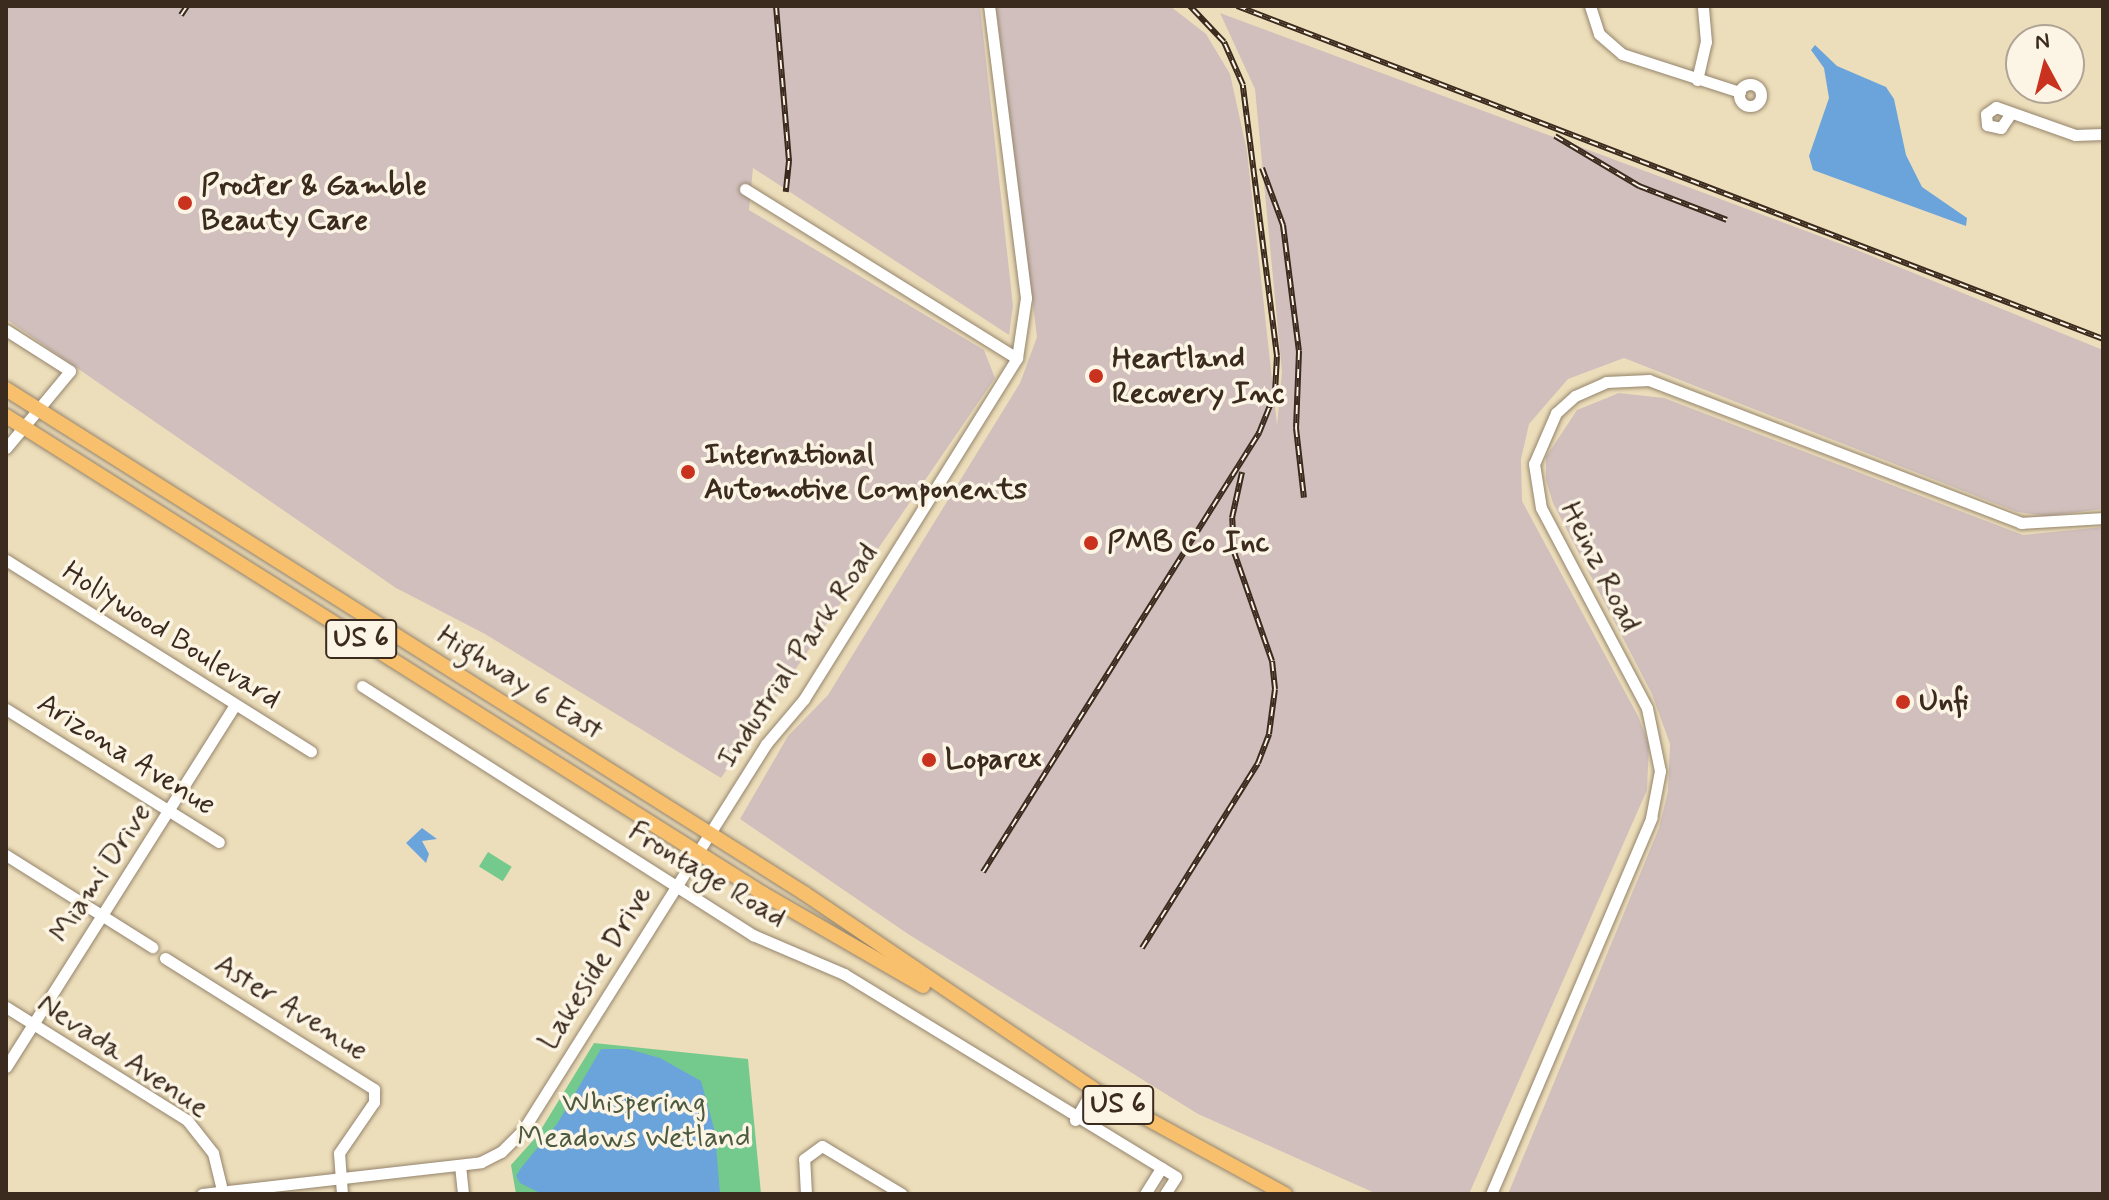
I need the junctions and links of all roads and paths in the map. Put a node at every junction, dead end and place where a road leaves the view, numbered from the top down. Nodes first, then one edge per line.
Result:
1 (989, 6) edge
2 (1590, 6) edge
3 (1703, 6) edge
4 (1697, 80) junction
5 (1740, 92) dead end
6 (2011, 113) dead end
7 (2103, 134) edge
8 (745, 189) dead end
9 (6, 330) edge
10 (1017, 358) junction
11 (6, 389) edge
12 (38, 409) junction
13 (6, 416) edge
14 (24, 427) junction
15 (6, 448) edge
16 (2103, 518) edge
17 (6, 560) edge
18 (362, 686) dead end
19 (235, 705) junction
20 (6, 709) edge
21 (311, 751) dead end
22 (170, 809) junction
23 (709, 834) junction
24 (219, 842) dead end
25 (698, 852) junction
26 (6, 855) edge
27 (675, 886) junction
28 (102, 915) junction
29 (152, 947) dead end
30 (165, 958) dead end
31 (959, 1003) junction
32 (6, 1007) edge
33 (33, 1024) junction
34 (6, 1067) edge
35 (1093, 1089) junction
36 (1075, 1120) junction
37 (460, 1165) junction
38 (1161, 1168) junction
39 (341, 1179) junction
40 (881, 1181) junction
41 (222, 1193) edge
42 (202, 1194) edge
43 (342, 1194) edge
44 (463, 1194) edge
45 (806, 1194) edge
46 (882, 1194) edge
47 (902, 1194) edge
48 (1145, 1194) edge
49 (1165, 1194) edge
50 (1285, 1194) edge
51 (1491, 1194) edge

1 - 10 street, Industrial Park Road
2 - 4 street
3 - 4 street
4 - 5 street
6 - 7 street
8 - 10 street
9 - 12 street
10 - 23 street, Industrial Park Road
11 - 12 main road, Highway 6 East / US 6
12 - 14 street
12 - 23 main road, Highway 6 East / US 6
13 - 14 main road, Highway 6 East / US 6
14 - 15 street
14 - 25 main road, Highway 6 East / US 6
16 - 51 street, Heinz Road
17 - 19 street, Hollywood Boulevard
18 - 27 street, Frontage Road
19 - 21 street, Hollywood Boulevard
19 - 22 street, Miami Drive
20 - 22 street, Arizona Avenue
22 - 24 street, Arizona Avenue
22 - 28 street, Miami Drive
23 - 25 street, Lakeside Drive
23 - 31 main road, Highway 6 East / US 6
25 - 27 street, Lakeside Drive
25 - 31 main road, Highway 6 East / US 6
26 - 28 street
27 - 36 street, Frontage Road
27 - 37 street, Lakeside Drive
28 - 29 street
28 - 33 street, Miami Drive
30 - 39 street, Aster Avenue
31 - 35 main road, Highway 6 East / US 6
32 - 33 street, Nevada Avenue
33 - 34 street, Miami Drive
33 - 41 street, Nevada Avenue
35 - 36 street
35 - 50 main road, Highway 6 East / US 6
36 - 38 street, Frontage Road
37 - 39 street, Lakeside Drive
37 - 44 street
38 - 48 street
38 - 49 street, Frontage Road
39 - 41 street, Lakeside Drive
39 - 43 street, Aster Avenue
40 - 45 street
40 - 46 street
40 - 47 street
41 - 42 street, Lakeside Drive

